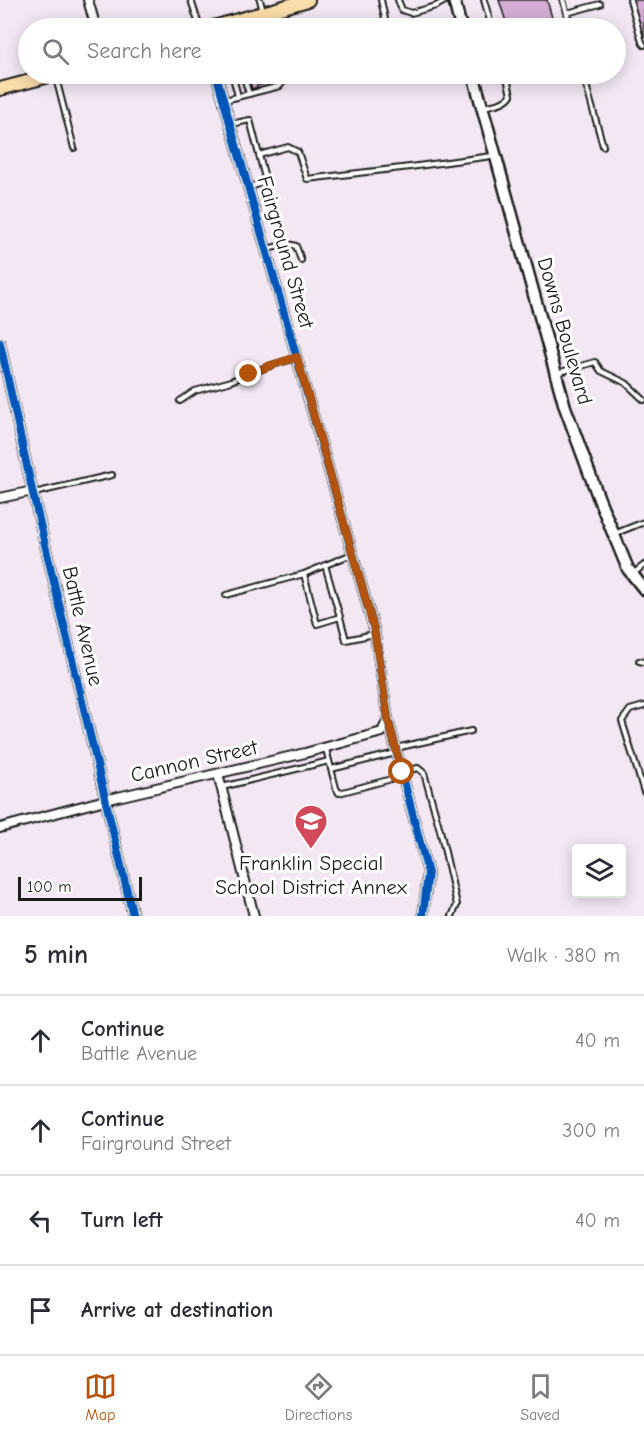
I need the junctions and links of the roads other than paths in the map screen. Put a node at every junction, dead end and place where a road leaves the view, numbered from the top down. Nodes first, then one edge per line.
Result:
1 (88, 0) edge
2 (191, 0) edge
3 (260, 0) edge
4 (308, 0) edge
5 (381, 0) edge
6 (398, 0) edge
7 (447, 0) edge
8 (454, 0) edge
9 (484, 0) edge
10 (563, 0) edge
11 (630, 0) edge
12 (600, 4) dead end
13 (567, 13) junction
14 (260, 14) junction
15 (93, 18) edge
16 (197, 18) edge
17 (249, 18) edge
18 (260, 18) edge
19 (385, 18) edge
20 (459, 18) edge
21 (489, 18) edge
22 (568, 18) edge
23 (644, 45) edge
24 (19, 84) edge
25 (58, 84) edge
26 (219, 84) edge
27 (235, 84) edge
28 (246, 84) edge
29 (281, 84) edge
30 (476, 84) edge
31 (508, 84) edge
32 (586, 84) edge
33 (0, 89) edge
34 (249, 94) junction
35 (238, 96) junction
36 (224, 100) junction
37 (482, 107) junction
38 (231, 124) junction
39 (603, 146) dead end
40 (74, 148) dead end
41 (259, 154) junction
42 (495, 155) junction
43 (249, 188) junction
44 (266, 249) junction
45 (301, 260) dead end
46 (0, 343) edge
47 (297, 357) junction
48 (556, 373) junction
49 (644, 400) edge
50 (180, 401) dead end
51 (112, 475) dead end
52 (33, 492) junction
53 (0, 498) edge
54 (644, 522) edge
55 (613, 534) junction
56 (353, 554) junction
57 (325, 565) junction
58 (644, 565) edge
59 (304, 574) junction
60 (632, 574) junction
61 (644, 590) edge
62 (226, 595) dead end
63 (340, 617) junction
64 (375, 633) junction
65 (644, 706) edge
66 (388, 719) junction
67 (471, 732) dead end
68 (326, 748) junction
69 (396, 751) junction
70 (329, 761) junction
71 (331, 769) junction
72 (218, 774) junction
73 (402, 774) junction
74 (222, 787) junction
75 (644, 792) edge
76 (105, 800) junction
77 (0, 828) edge
78 (133, 916) edge
79 (255, 916) edge
80 (423, 916) edge
81 (452, 916) edge

1 - 15 street
2 - 16 lane
3 - 14 lane
4 - 14 main road
5 - 19 lane
6 - 7 lane
8 - 20 street
9 - 21 lane
10 - 13 lane
11 - 23 lane
12 - 13 lane
13 - 22 lane
14 - 17 main road
14 - 18 lane
24 - 33 main road
25 - 40 lane
26 - 36 street, Fairground Street
27 - 35 lane
28 - 34 lane
29 - 34 lane
30 - 37 street, Downs Boulevard
31 - 37 lane
32 - 39 lane
34 - 35 lane
35 - 36 lane
36 - 38 street, Fairground Street
37 - 42 street, Downs Boulevard
38 - 41 lane
38 - 43 street, Fairground Street
41 - 42 lane
41 - 43 lane
42 - 48 street, Downs Boulevard
43 - 44 street, Fairground Street
44 - 45 lane
44 - 47 street, Fairground Street
46 - 52 street, Battle Avenue
47 - 50 lane
47 - 56 street, Fairground Street
48 - 49 lane
48 - 55 street, Downs Boulevard
51 - 52 lane
52 - 53 street
52 - 76 street, Battle Avenue
54 - 55 lane
55 - 60 street, Downs Boulevard
56 - 57 lane
56 - 64 street, Fairground Street
57 - 59 lane
57 - 63 lane
58 - 60 lane
59 - 62 lane
59 - 63 lane
60 - 61 street, Downs Boulevard
63 - 64 lane
64 - 66 street, Fairground Street
65 - 75 lane
66 - 68 street, Cannon Street
66 - 69 street
67 - 69 lane
68 - 70 lane
68 - 72 street, Cannon Street
69 - 71 lane
69 - 73 street
70 - 71 lane
70 - 74 lane
71 - 73 lane
72 - 74 street
72 - 76 street, Cannon Street
73 - 80 street
73 - 81 lane
74 - 79 street
76 - 77 street, Cannon Street
76 - 78 street, Battle Avenue

